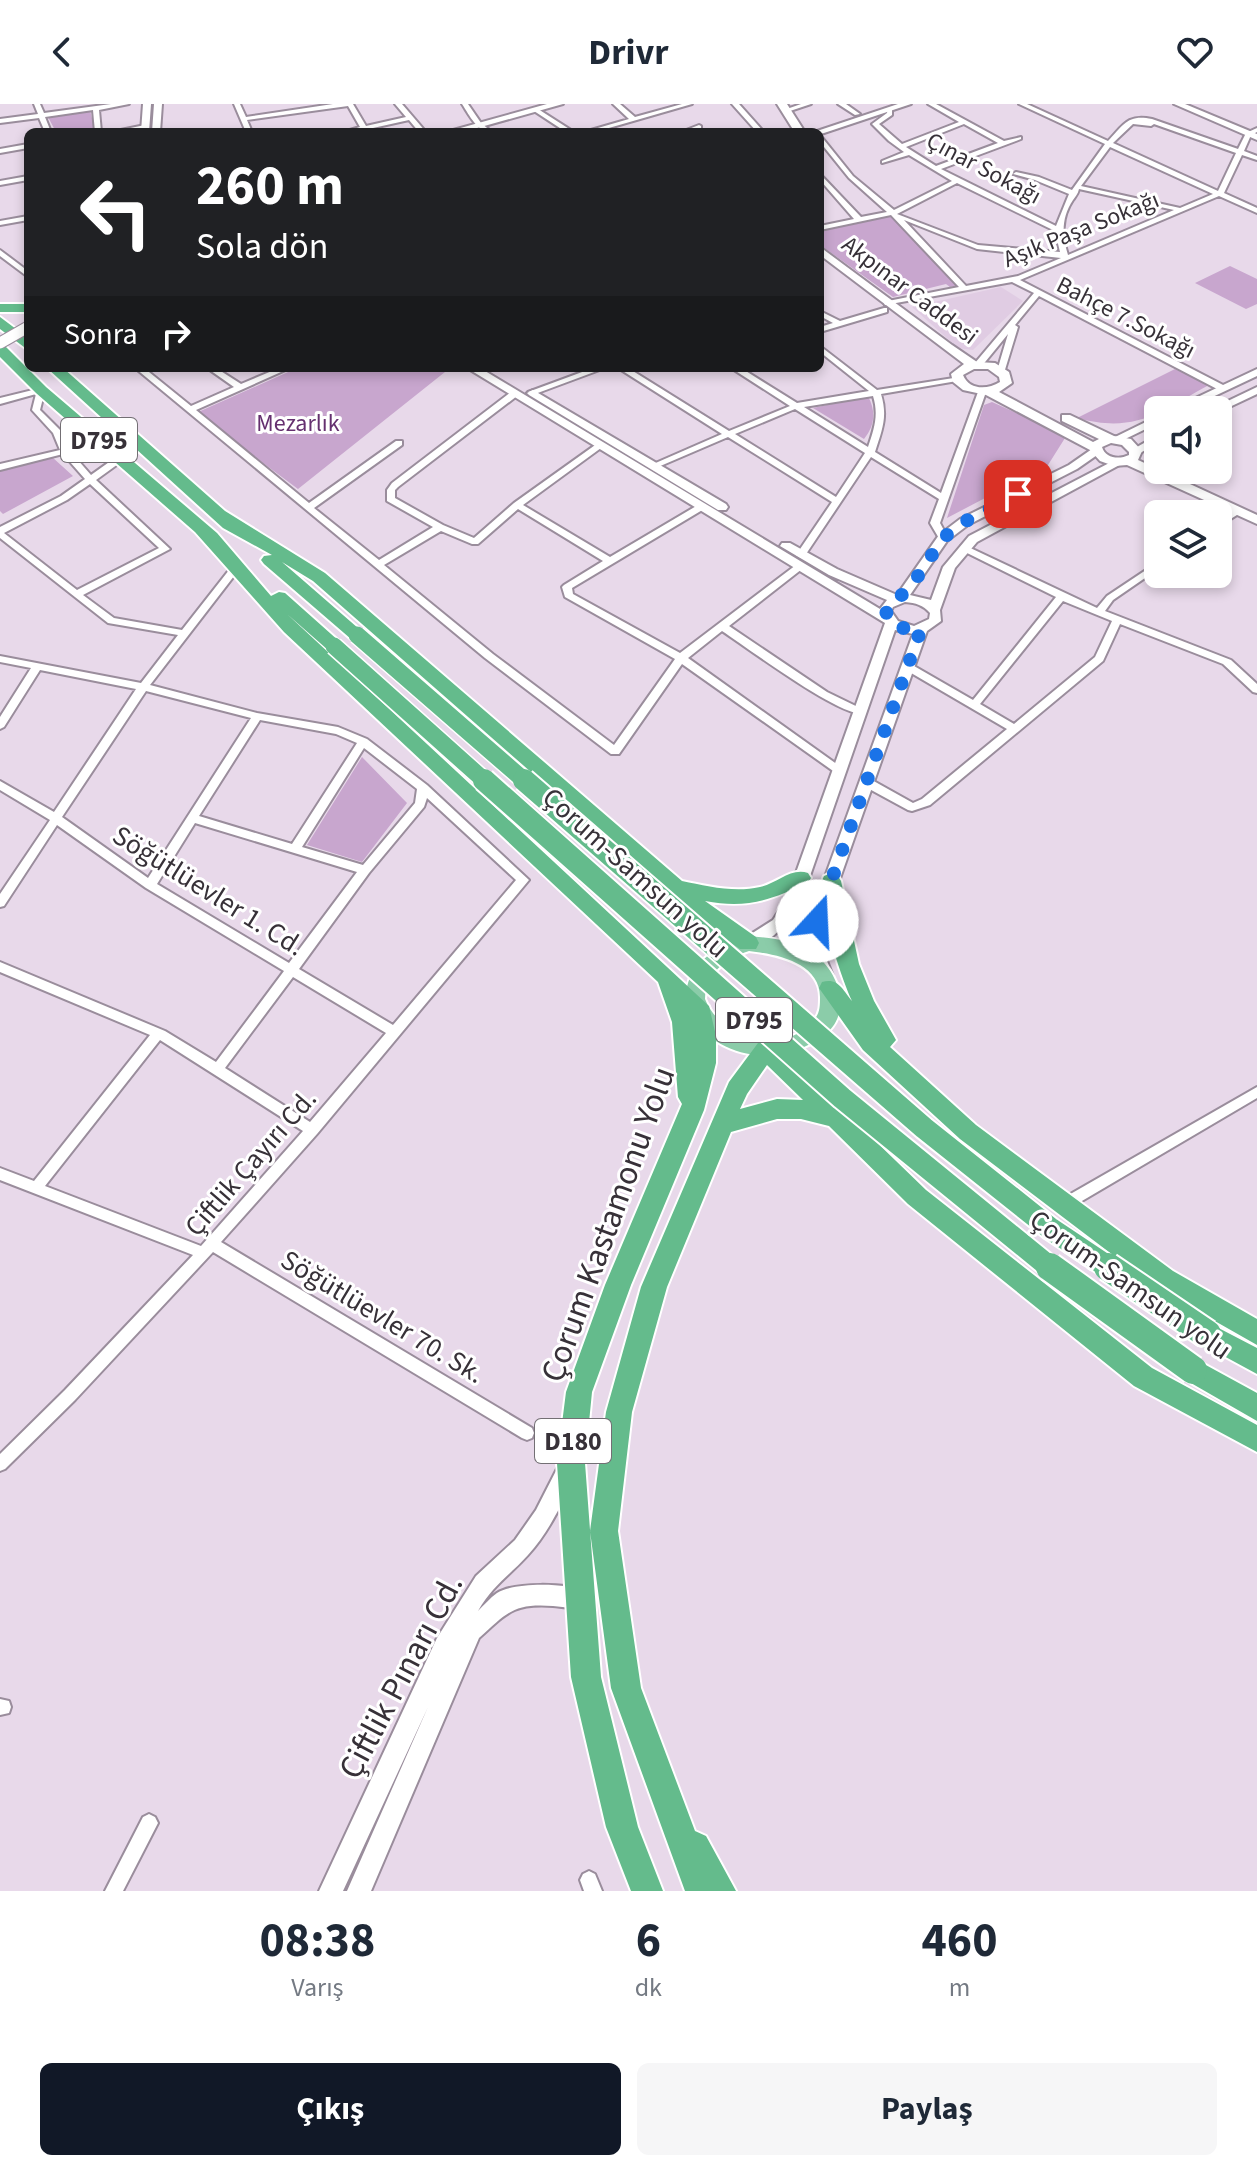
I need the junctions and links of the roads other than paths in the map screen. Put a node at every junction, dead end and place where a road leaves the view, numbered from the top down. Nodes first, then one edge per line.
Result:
1 (37, 104) edge
2 (126, 104) edge
3 (147, 104) edge
4 (158, 104) edge
5 (237, 104) edge
6 (348, 104) edge
7 (398, 104) edge
8 (465, 104) edge
9 (558, 104) edge
10 (616, 104) edge
11 (689, 104) edge
12 (735, 104) edge
13 (775, 104) edge
14 (808, 104) edge
15 (841, 104) edge
16 (907, 104) edge
17 (931, 104) edge
18 (1022, 104) edge
19 (1178, 104) edge
20 (1187, 104) edge
21 (784, 107) edge
22 (889, 107) edge
23 (96, 108) junction
24 (536, 110) junction
25 (857, 114) junction
26 (42, 116) junction
27 (408, 118) junction
28 (243, 119) junction
29 (633, 119) junction
30 (0, 121) edge
31 (964, 122) junction
32 (479, 124) junction
33 (1146, 124) junction
34 (610, 126) junction
35 (699, 127) dead end
36 (46, 128) edge
37 (98, 128) edge
38 (145, 128) edge
39 (156, 128) edge
40 (247, 128) edge
41 (364, 128) joint
42 (419, 128) edge
43 (465, 128) edge
44 (484, 128) edge
45 (565, 128) edge
46 (602, 128) edge
47 (613, 128) edge
48 (696, 128) edge
49 (757, 128) edge
50 (783, 128) edge
51 (799, 128) edge
52 (811, 128) edge
53 (1121, 130) junction
54 (824, 132) edge
55 (1254, 133) edge
56 (1019, 138) dead end
57 (824, 141) edge
58 (1003, 143) junction
59 (1108, 143) junction
60 (902, 146) junction
61 (24, 147) edge
62 (0, 151) edge
63 (911, 152) junction
64 (1241, 153) junction
65 (1257, 158) edge
66 (884, 162) dead end
67 (938, 168) junction
68 (1016, 174) dead end
69 (24, 179) edge
70 (958, 180) junction
71 (824, 181) edge
72 (0, 183) edge
73 (1077, 190) junction
74 (1221, 193) junction
75 (1182, 210) junction
76 (1257, 211) edge
77 (893, 213) junction
78 (24, 219) edge
79 (859, 220) junction
80 (0, 223) edge
81 (824, 227) edge
82 (1058, 230) junction
83 (0, 252) edge
84 (824, 253) edge
85 (1065, 257) junction
86 (24, 260) edge
87 (824, 262) edge
88 (13, 263) junction
89 (24, 272) edge
90 (1014, 280) junction
91 (965, 289) junction
92 (1037, 294) junction
93 (886, 307) junction
94 (0, 308) edge
95 (24, 308) edge
96 (824, 315) edge
97 (1016, 320) junction
98 (0, 321) edge
99 (837, 322) junction
100 (824, 328) edge
101 (24, 329) edge
102 (24, 342) edge
103 (0, 343) edge
104 (0, 349) edge
105 (824, 351) edge
106 (976, 365) junction
107 (24, 371) edge
108 (26, 372) edge
109 (59, 372) edge
110 (70, 372) edge
111 (144, 372) edge
112 (217, 372) edge
113 (276, 372) edge
114 (478, 372) edge
115 (496, 372) edge
116 (590, 372) edge
117 (629, 372) edge
118 (741, 372) edge
119 (1257, 372) edge
120 (0, 373) edge
121 (958, 375) junction
122 (30, 376) junction
123 (1004, 377) junction
124 (241, 388) junction
125 (1222, 388) junction
126 (41, 390) junction
127 (1257, 390) edge
128 (532, 392) junction
129 (985, 392) junction
130 (876, 393) junction
131 (514, 394) junction
132 (1205, 396) edge
133 (0, 401) edge
134 (1232, 402) edge
135 (796, 406) junction
136 (189, 410) junction
137 (104, 411) junction
138 (1144, 426) edge
139 (731, 435) junction
140 (1113, 440) junction
141 (399, 443) dead end
142 (598, 446) junction
143 (1144, 448) edge
144 (1095, 450) junction
145 (65, 451) junction
146 (871, 451) junction
147 (122, 457) junction
148 (1130, 457) junction
149 (1144, 462) edge
150 (655, 465) junction
151 (0, 467) edge
152 (90, 479) junction
153 (1195, 484) edge
154 (943, 498) junction
155 (835, 500) junction
156 (517, 505) junction
157 (701, 507) junction
158 (308, 508) junction
159 (1237, 511) junction
160 (1257, 512) edge
161 (1232, 514) edge
162 (219, 515) junction
163 (1257, 520) edge
164 (440, 527) junction
165 (201, 528) junction
166 (0, 532) edge
167 (943, 538) junction
168 (964, 548) junction
169 (609, 561) junction
170 (800, 561) junction
171 (378, 565) junction
172 (236, 567) junction
173 (1144, 575) edge
174 (79, 593) junction
175 (1061, 597) junction
176 (898, 599) junction
177 (934, 609) junction
178 (1099, 613) junction
179 (889, 621) junction
180 (1117, 621) junction
181 (722, 626) junction
182 (921, 629) junction
183 (184, 633) junction
184 (681, 658) junction
185 (0, 659) edge
186 (38, 666) junction
187 (910, 668) junction
188 (143, 687) junction
189 (1257, 690) edge
190 (974, 705) junction
191 (860, 712) junction
192 (257, 716) junction
193 (0, 725) edge
194 (1015, 729) junction
195 (363, 742) junction
196 (840, 770) junction
197 (866, 782) junction
198 (0, 785) edge
199 (423, 788) junction
200 (193, 818) junction
201 (57, 819) junction
202 (295, 849) junction
203 (365, 870) junction
204 (801, 878) junction
205 (831, 881) junction
206 (150, 885) junction
207 (675, 887) junction
208 (0, 903) edge
209 (748, 943) junction
210 (0, 967) edge
211 (289, 970) junction
212 (667, 977) junction
213 (830, 988) junction
214 (698, 1006) junction
215 (394, 1032) junction
216 (158, 1033) junction
217 (766, 1049) junction
218 (217, 1070) junction
219 (909, 1078) junction
220 (1257, 1092) edge
221 (692, 1110) junction
222 (837, 1119) junction
223 (722, 1125) junction
224 (312, 1130) junction
225 (0, 1174) edge
226 (36, 1188) junction
227 (1065, 1204) junction
228 (208, 1248) junction
229 (1257, 1333) edge
230 (1257, 1362) edge
231 (1257, 1408) edge
232 (527, 1433) dead end
233 (1257, 1439) edge
234 (571, 1463) junction
235 (0, 1464) edge
236 (578, 1598) junction
237 (663, 1791) junction
238 (149, 1823) dead end
239 (114, 1891) edge
240 (331, 1891) edge
241 (359, 1891) edge
242 (647, 1891) edge
243 (701, 1891) edge
244 (720, 1891) edge

1 - 26 street
2 - 23 street
3 - 38 street
4 - 39 street
5 - 28 street
6 - 28 street
6 - 41 street
7 - 27 street
8 - 32 street
9 - 24 main road
10 - 29 street
11 - 29 street
12 - 49 street
13 - 50 main road
14 - 21 street
15 - 25 street
16 - 22 street
17 - 31 street
18 - 59 street
19 - 55 street
20 - 55 street
21 - 51 main road
22 - 25 street
22 - 54 street
22 - 60 street, Çınar Sokağı
23 - 26 street
23 - 37 street
24 - 32 main road
24 - 45 street
25 - 52 street
26 - 30 street
26 - 36 street
27 - 41 street
27 - 42 street
28 - 40 street
29 - 34 street
31 - 58 street
31 - 60 street
32 - 43 main road
32 - 44 street
33 - 53 street
33 - 53 street
33 - 64 street
34 - 46 street
34 - 47 street
35 - 48 street
53 - 59 street
55 - 64 street
56 - 58 street
57 - 77 street
58 - 67 street
59 - 73 street
59 - 74 street
60 - 63 street, Çınar Sokağı
61 - 62 street
63 - 66 street
63 - 67 street, Çınar Sokağı
64 - 65 street
64 - 74 street
67 - 70 street, Çınar Sokağı
68 - 73 street
69 - 72 street
70 - 77 street
70 - 82 street, Çınar Sokağı
71 - 79 street
73 - 75 street
73 - 82 street
74 - 75 street, Aşık Paşa Sokağı
74 - 76 street
75 - 85 street, Aşık Paşa Sokağı
77 - 79 street
77 - 85 street
77 - 91 street
78 - 80 street
79 - 81 street
82 - 85 street
83 - 88 street
84 - 93 main road, Akpınar Caddesi
85 - 90 street, Aşık Paşa Sokağı
86 - 88 street
87 - 93 main road, Akpınar Caddesi
88 - 89 street
90 - 91 street, Aşık Paşa Sokağı
90 - 92 street, Bahçe 7.Sokağı
91 - 93 street, Aşık Paşa Sokağı
92 - 97 street
92 - 125 street, Bahçe 7.Sokağı
93 - 99 street, Aşık Paşa Sokağı
93 - 106 main road, Akpınar Caddesi
93 - 121 main road, Akpınar Caddesi
94 - 95 highway
96 - 99 street
97 - 106 street
97 - 123 street
98 - 102 highway
99 - 100 street, Aşık Paşa Sokağı
101 - 103 main road, bridge
104 - 107 highway, Çorum-Samsun yolu / D795
105 - 130 street
106 - 121 main road
106 - 123 main road
108 - 122 highway, Çorum-Samsun yolu / D795
109 - 137 highway, Çorum-Samsun yolu / D795
110 - 137 highway
111 - 136 street
112 - 124 street
113 - 124 street
114 - 131 street
115 - 128 street
116 - 128 street
117 - 139 street
118 - 135 street
119 - 125 street
120 - 122 highway
121 - 129 main road, Akpınar Caddesi
121 - 130 street
122 - 126 highway, Çorum-Samsun yolu / D795
123 - 129 main road
123 - 140 main road
124 - 136 street
125 - 132 street
126 - 133 street
126 - 145 street
126 - 147 highway, Çorum-Samsun yolu / D795
127 - 134 street
128 - 150 street
129 - 144 main road
129 - 154 street
130 - 135 street
130 - 146 street
131 - 142 street
131 - 164 street
135 - 139 street
135 - 146 street
136 - 158 street
137 - 162 highway, Çorum-Samsun yolu / D795
138 - 140 street
139 - 150 street
139 - 155 street
140 - 144 main road
140 - 148 main road
141 - 158 street
142 - 156 street
142 - 157 street
143 - 148 street
144 - 148 main road
144 - 167 street
145 - 151 street
145 - 152 street
146 - 154 street
146 - 155 street
147 - 152 street
147 - 165 highway, Çorum-Samsun yolu / D795
148 - 149 main road
148 - 159 main road
148 - 168 street
150 - 170 street
152 - 166 street
152 - 174 street
153 - 160 main road
154 - 167 street
155 - 170 street
156 - 164 street
156 - 169 street
157 - 169 street
157 - 170 street
158 - 171 street
159 - 161 street
159 - 163 main road
162 - 207 highway
162 - 230 highway, Çorum-Samsun yolu / D795, bridge
164 - 171 street
165 - 172 highway
165 - 231 highway, Çorum-Samsun yolu / D795, bridge
166 - 174 street
167 - 176 street
168 - 175 street
168 - 177 street
169 - 184 street
170 - 176 street
170 - 179 street
170 - 181 street
171 - 184 street
172 - 183 street
172 - 212 highway
173 - 178 street
174 - 183 street
175 - 178 street
175 - 190 street
176 - 177 street
176 - 179 street
177 - 182 street
178 - 180 street
179 - 182 street
179 - 191 street
180 - 189 street
180 - 194 street
181 - 184 street
181 - 191 street
182 - 187 street
183 - 188 street
184 - 196 street
185 - 186 street
186 - 188 street
186 - 193 street
187 - 190 street
187 - 197 street
188 - 192 street
188 - 201 street
190 - 194 street
191 - 196 street
192 - 195 street
192 - 200 street
194 - 197 street
195 - 199 street
195 - 202 street
196 - 204 street
197 - 205 street
198 - 201 street, Söğütlüevler 1. Cd.
199 - 203 street
199 - 215 street, Çiftlik Çayırı Cd.
200 - 202 street
200 - 206 street
201 - 206 street, Söğütlüevler 1. Cd.
201 - 208 street
202 - 203 street
203 - 211 street
204 - 207 highway
204 - 209 street
205 - 213 street
205 - 219 highway
206 - 211 street, Söğütlüevler 1. Cd.
207 - 209 highway
209 - 213 main road
209 - 214 main road
210 - 216 street
211 - 215 street, Söğütlüevler 1. Cd.
211 - 218 street
212 - 214 highway
212 - 221 highway
213 - 217 main road
213 - 219 highway
214 - 217 main road
214 - 221 highway, Çorum Kastamonu Yolu / D180
215 - 224 street, Çiftlik Çayırı Cd.
216 - 218 street
216 - 226 street
217 - 222 highway
217 - 223 highway, D180
218 - 224 street
219 - 227 highway
220 - 227 street
221 - 234 highway, Çorum Kastamonu Yolu / D180
222 - 223 highway
222 - 233 highway
223 - 237 highway, D180
224 - 228 street, Çiftlik Çayırı Cd.
225 - 226 street, Söğütlüevler 70. Sk.
226 - 228 street, Söğütlüevler 70. Sk.
227 - 229 highway
228 - 232 street, Söğütlüevler 70. Sk.
228 - 235 street, Çiftlik Çayırı Cd.
234 - 236 highway, Çorum Kastamonu Yolu / D180
234 - 240 street, Çiftlik Pınarı Cd.
236 - 241 street, Çiftlik Pınarı Cd.
236 - 242 highway, Çorum Kastamonu Yolu / D180
237 - 243 highway, D180
237 - 244 highway
238 - 239 street

